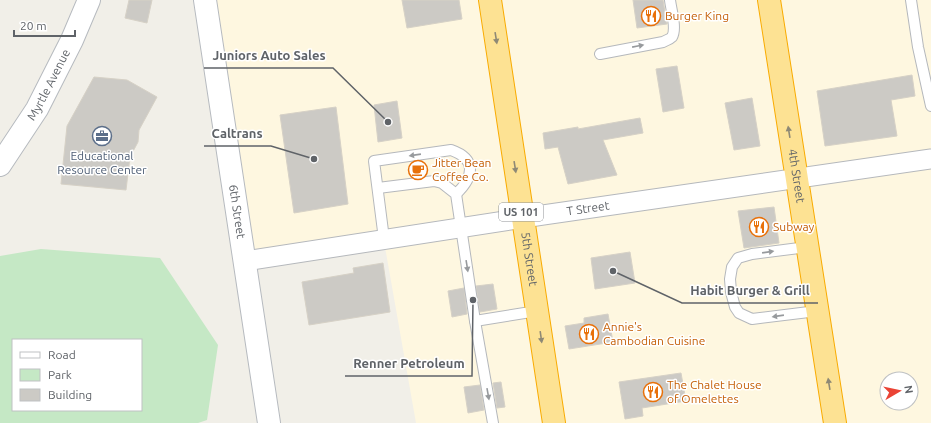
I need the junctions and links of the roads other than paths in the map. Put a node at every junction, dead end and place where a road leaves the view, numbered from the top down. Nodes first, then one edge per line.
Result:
1 (90, 0) edge
2 (205, 0) edge
3 (490, 0) edge
4 (670, 0) edge
5 (769, 0) edge
6 (911, 0) edge
7 (600, 54) dead end
8 (931, 106) edge
9 (931, 159) edge
10 (0, 165) edge
11 (796, 178) junction
12 (378, 188) junction
13 (456, 194) junction
14 (522, 218) junction
15 (461, 228) junction
16 (384, 239) junction
17 (807, 247) junction
18 (245, 261) junction
19 (537, 311) junction
20 (817, 311) junction
21 (475, 321) junction
22 (269, 423) edge
23 (492, 423) edge
24 (554, 423) edge
25 (835, 423) edge

1 - 10 street, Myrtle Avenue
2 - 18 street, 6th Street
3 -> 14 highway, 5th Street / US 101
7 -> 4 lane
11 -> 5 highway, 4th Street
6 - 8 lane
9 - 11 street, T Street
11 - 14 street, T Street
11 - 17 highway, 4th Street
12 - 13 lane
13 -> 12 lane
12 - 16 lane
13 - 15 lane
14 - 15 street, T Street
14 - 19 highway, 5th Street / US 101
15 - 16 street, T Street
15 -> 21 lane
16 - 18 street, T Street
17 - 20 highway, 4th Street
20 -> 17 lane
18 - 22 street, 6th Street
19 - 21 lane
19 -> 24 highway, 5th Street / US 101
25 -> 20 highway, 4th Street
21 -> 23 lane

